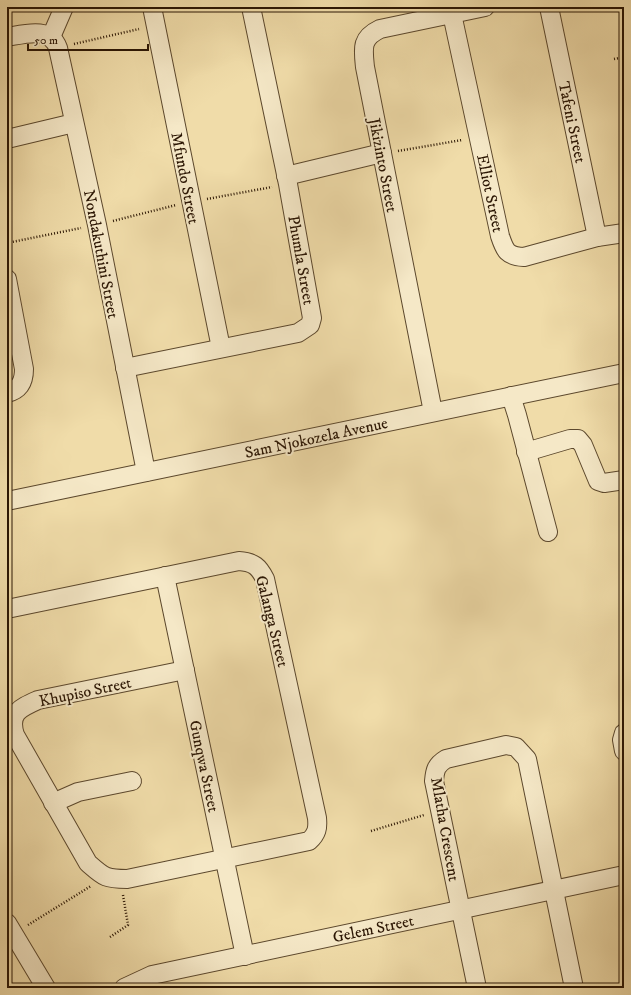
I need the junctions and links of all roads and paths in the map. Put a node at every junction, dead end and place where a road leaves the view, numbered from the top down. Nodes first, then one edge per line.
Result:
1 (64, 7) edge
2 (152, 7) edge
3 (251, 7) edge
4 (485, 7) edge
5 (549, 7) edge
6 (452, 14) junction
7 (155, 25) junction
8 (7, 37) edge
9 (55, 43) junction
10 (624, 57) edge
11 (614, 59) dead end
12 (74, 123) junction
13 (479, 137) junction
14 (7, 139) edge
15 (382, 153) junction
16 (287, 180) junction
17 (191, 202) junction
18 (97, 225) junction
19 (624, 233) edge
20 (597, 237) junction
21 (7, 243) edge
22 (7, 279) edge
23 (221, 348) junction
24 (124, 368) junction
25 (624, 373) edge
26 (7, 392) edge
27 (511, 396) junction
28 (433, 412) junction
29 (526, 452) junction
30 (146, 472) junction
31 (624, 480) edge
32 (7, 501) edge
33 (548, 532) dead end
34 (165, 576) junction
35 (7, 609) edge
36 (185, 670) junction
37 (624, 733) edge
38 (624, 751) edge
39 (132, 781) dead end
40 (53, 803) junction
41 (440, 811) junction
42 (371, 831) dead end
43 (224, 858) junction
44 (100, 874) junction
45 (624, 875) edge
46 (121, 879) junction
47 (554, 890) junction
48 (460, 910) junction
49 (10, 928) edge
50 (110, 937) dead end
51 (245, 956) junction
52 (46, 988) edge
53 (124, 988) edge
54 (477, 988) edge
55 (574, 988) edge

1 - 9 street
2 - 7 street, Mfundo Street
3 - 16 street, Phumla Street
4 - 6 street, Jikizinto Street
5 - 20 street, Tafeni Street
6 - 13 street, Elliot Street
6 - 15 street, Jikizinto Street
7 - 9 path
7 - 17 street, Mfundo Street
8 - 9 street
9 - 12 street, Nondakuthini Street
10 - 11 path
12 - 14 street
12 - 18 street, Nondakuthini Street
13 - 15 path
13 - 20 street, Elliot Street
15 - 16 street
15 - 28 street, Jikizinto Street
16 - 17 path
16 - 23 street, Phumla Street
17 - 18 path
17 - 23 street, Mfundo Street
18 - 21 path
18 - 24 street, Nondakuthini Street
19 - 20 street, Elliot Street
22 - 26 street
23 - 24 street, Phumla Street
24 - 30 street, Nondakuthini Street
25 - 27 street, Sam Njokozela Avenue
27 - 28 street, Sam Njokozela Avenue
27 - 29 street
28 - 30 street, Sam Njokozela Avenue
29 - 31 street
29 - 33 street
30 - 32 street, Sam Njokozela Avenue
34 - 35 street, Galanga Street
34 - 36 street, Gunqwa Street
34 - 43 street, Galanga Street
36 - 40 street, Khupiso Street
36 - 43 street, Gunqwa Street
37 - 38 street
39 - 40 street
40 - 44 street, Khupiso Street
41 - 42 path
41 - 47 street, Mlatha Crescent
41 - 48 street, Mlatha Crescent
43 - 46 street, Khupiso Street
43 - 51 street, Gunqwa Street
44 - 46 street, Khupiso Street
44 - 49 path
45 - 47 street, Gelem Street
46 - 50 path
47 - 48 street, Gelem Street
47 - 55 street
48 - 51 street, Gelem Street
48 - 54 street, Mlatha Crescent
49 - 52 street
51 - 53 street, Gelem Street

